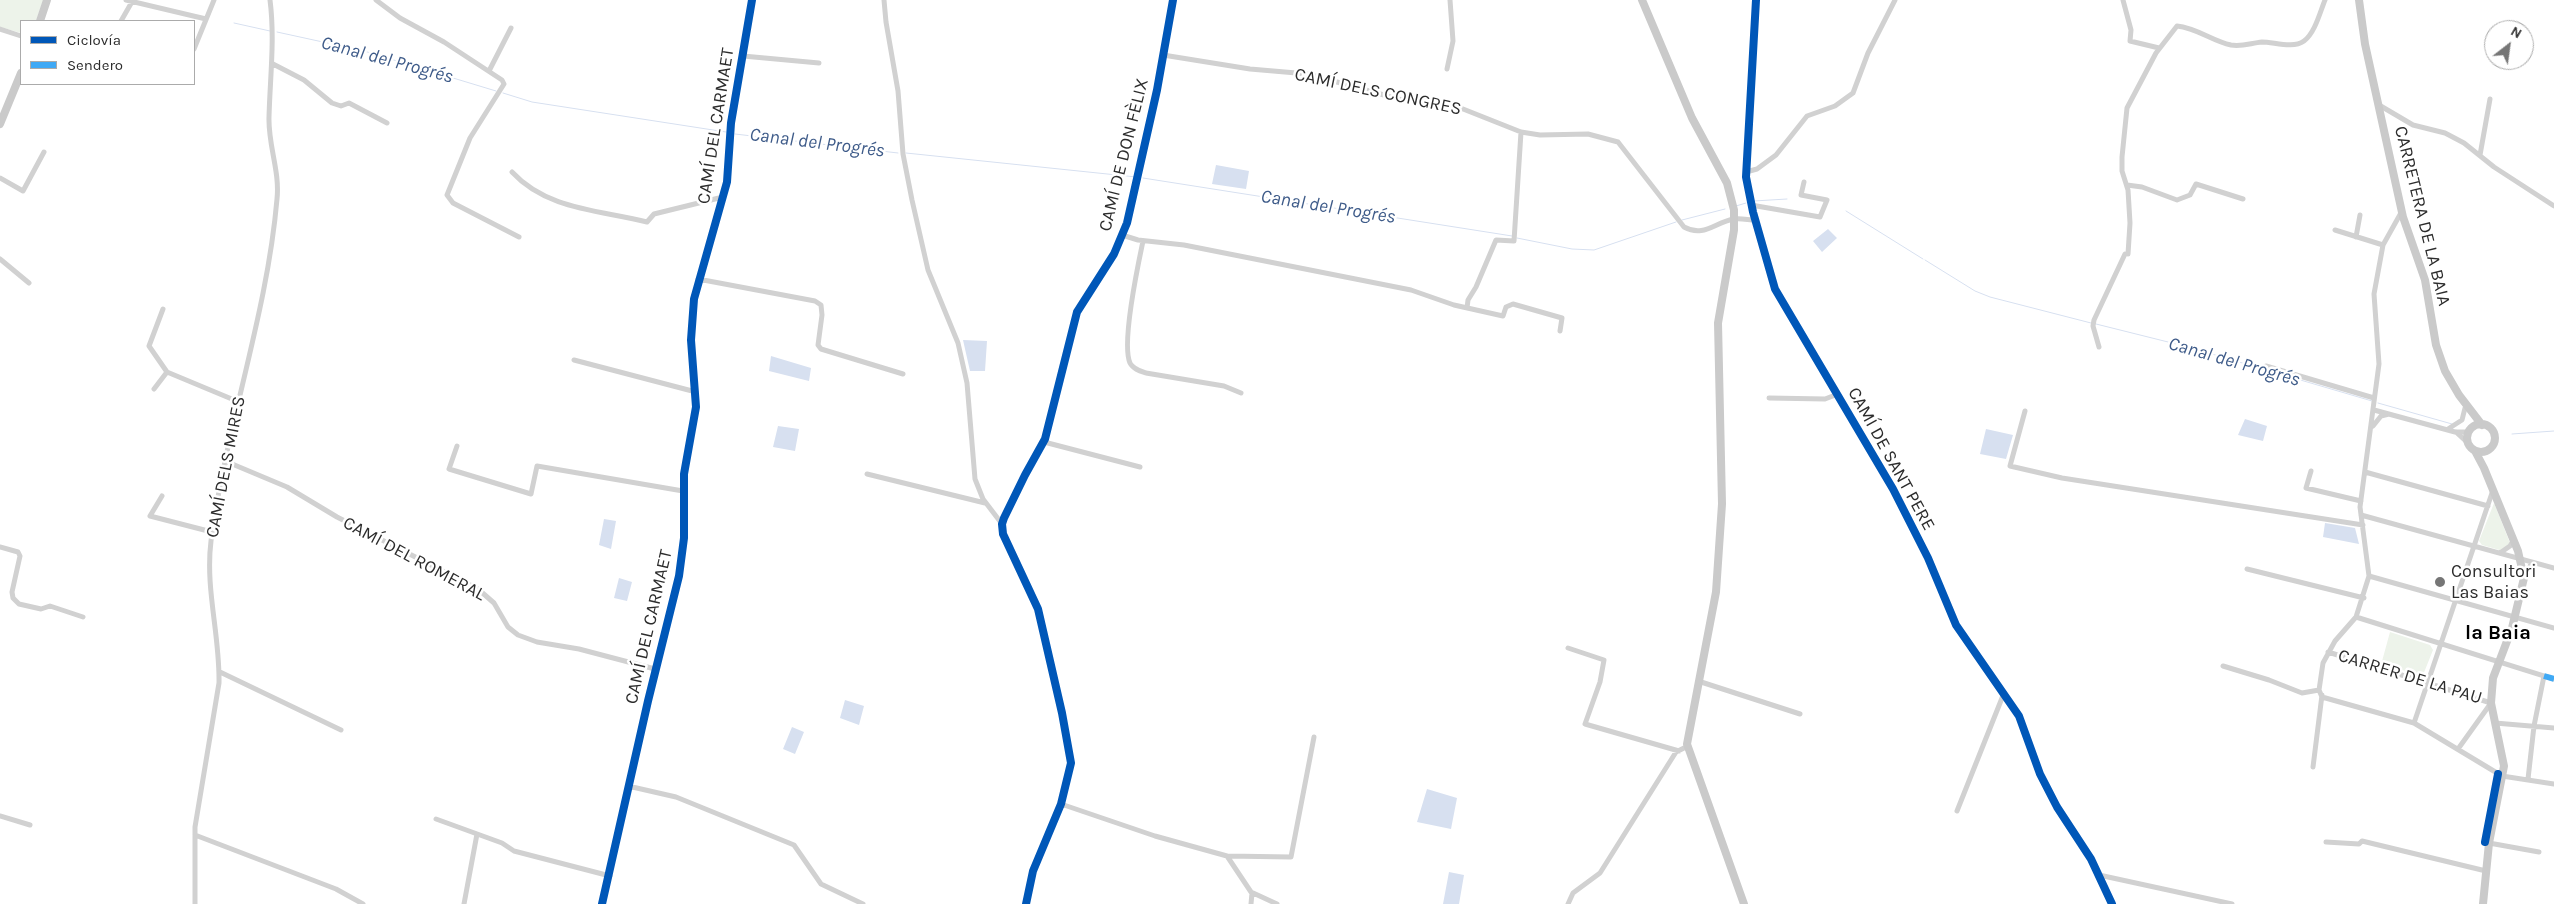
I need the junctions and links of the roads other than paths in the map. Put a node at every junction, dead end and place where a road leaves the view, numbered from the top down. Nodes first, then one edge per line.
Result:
1 (47, 0) edge
2 (126, 0) edge
3 (214, 0) edge
4 (270, 0) edge
5 (376, 0) edge
6 (752, 0) edge
7 (884, 0) edge
8 (1173, 0) edge
9 (1450, 0) edge
10 (1642, 0) edge
11 (1756, 0) edge
12 (1895, 0) edge
13 (2123, 0) edge
14 (2325, 0) edge
15 (2359, 0) edge
16 (133, 1) edge
17 (206, 19) junction
18 (40, 20) edge
19 (122, 20) edge
20 (511, 28) dead end
21 (0, 29) edge
22 (20, 36) edge
23 (195, 46) edge
24 (2159, 48) junction
25 (1163, 55) junction
26 (743, 56) junction
27 (819, 63) dead end
28 (273, 64) junction
29 (1447, 68) dead end
30 (489, 71) junction
31 (20, 75) edge
32 (2490, 99) dead end
33 (2379, 105) junction
34 (387, 123) dead end
35 (0, 124) edge
36 (1522, 132) junction
37 (44, 152) dead end
38 (2480, 155) junction
39 (512, 172) dead end
40 (1746, 172) junction
41 (0, 178) edge
42 (1804, 182) dead end
43 (2127, 185) junction
44 (723, 197) junction
45 (2243, 199) dead end
46 (1751, 205) junction
47 (2554, 206) edge
48 (2402, 211) junction
49 (2360, 215) dead end
50 (1735, 219) junction
51 (1755, 220) junction
52 (2335, 230) dead end
53 (1122, 235) junction
54 (519, 237) dead end
55 (2356, 237) junction
56 (1143, 240) junction
57 (2383, 246) junction
58 (0, 259) edge
59 (698, 279) junction
60 (29, 283) dead end
61 (163, 308) dead end
62 (1467, 308) junction
63 (1560, 331) dead end
64 (2099, 348) dead end
65 (574, 360) dead end
66 (2266, 366) dead end
67 (167, 372) junction
68 (903, 374) dead end
69 (154, 389) dead end
70 (696, 392) junction
71 (1241, 393) dead end
72 (1838, 394) junction
73 (1769, 398) dead end
74 (2374, 398) junction
75 (238, 402) junction
76 (2465, 407) junction
77 (2025, 411) dead end
78 (2374, 411) junction
79 (2392, 413) junction
80 (2482, 425) junction
81 (2372, 428) junction
82 (2447, 429) junction
83 (2470, 431) junction
84 (2455, 432) junction
85 (1044, 442) junction
86 (2468, 444) junction
87 (457, 446) dead end
88 (2475, 451) junction
89 (2488, 451) junction
90 (225, 462) junction
91 (1140, 467) dead end
92 (2484, 468) junction
93 (2311, 471) dead end
94 (2366, 472) junction
95 (867, 474) dead end
96 (2493, 490) junction
97 (684, 491) junction
98 (162, 496) dead end
99 (2361, 501) junction
100 (986, 503) junction
101 (2488, 506) junction
102 (2361, 515) junction
103 (1002, 524) junction
104 (2363, 525) junction
105 (212, 532) junction
106 (2513, 541) junction
107 (2475, 546) junction
108 (0, 547) edge
109 (2500, 553) junction
110 (2520, 559) junction
111 (2532, 562) junction
112 (2554, 568) edge
113 (2247, 569) dead end
114 (2369, 576) junction
115 (2524, 578) junction
116 (2364, 598) junction
117 (2456, 601) junction
118 (84, 616) dead end
119 (2356, 617) junction
120 (2515, 617) junction
121 (2554, 628) edge
122 (2441, 644) junction
123 (1568, 648) dead end
124 (2328, 652) junction
125 (2499, 662) junction
126 (2223, 666) dead end
127 (656, 669) junction
128 (220, 672) junction
129 (2544, 676) junction
130 (2554, 679) edge
131 (1698, 681) junction
132 (2427, 683) junction
133 (2004, 693) junction
134 (2321, 694) junction
135 (2491, 703) junction
136 (1800, 714) dead end
137 (2414, 722) junction
138 (2496, 723) junction
139 (2534, 726) junction
140 (2554, 728) edge
141 (340, 730) dead end
142 (1314, 737) dead end
143 (1688, 746) junction
144 (2458, 749) junction
145 (1680, 751) junction
146 (2313, 767) dead end
147 (2502, 776) junction
148 (2528, 779) junction
149 (2554, 784) edge
150 (628, 786) junction
151 (1061, 804) junction
152 (1957, 811) dead end
153 (0, 816) edge
154 (436, 819) dead end
155 (30, 825) dead end
156 (477, 834) junction
157 (195, 835) junction
158 (2326, 842) dead end
159 (2489, 843) junction
160 (2539, 852) dead end
161 (1227, 856) junction
162 (2486, 871) junction
163 (2099, 875) junction
164 (610, 876) junction
165 (1252, 893) junction
166 (194, 904) edge
167 (363, 904) edge
168 (464, 904) edge
169 (602, 904) edge
170 (863, 904) edge
171 (1026, 904) edge
172 (1251, 904) edge
173 (1277, 904) edge
174 (1568, 904) edge
175 (1746, 904) edge
176 (2112, 904) edge
177 (2232, 904) edge
178 (2483, 904) edge

1 - 18 main road
2 - 16 street
3 - 17 street
4 - 28 street, CAMÍ DELS MIRES
5 - 30 street
6 - 26 street, CAMÍ DEL CARMAET
7 - 100 street
8 - 25 street, CAMÍ DE DON FÈLIX
9 - 29 street
10 - 50 main road
11 - 40 street, CAMÍ DE SANT PERE
12 - 40 street
13 - 24 street
14 - 24 street
15 - 33 main road, CARRETERA DE LA BAIA
16 - 17 street
16 - 19 street
17 - 23 street
20 - 30 street
21 - 22 street
24 - 43 street
25 - 36 street, CAMÍ DELS CONGRES
25 - 53 street, CAMÍ DE DON FÈLIX
26 - 27 street
26 - 44 street, CAMÍ DEL CARMAET
28 - 34 street
28 - 75 street, CAMÍ DELS MIRES
30 - 54 street
31 - 35 main road
32 - 38 street
33 - 38 street
33 - 48 main road, CARRETERA DE LA BAIA
36 - 50 street, CAMÍ DELS CONGRES
36 - 62 street
37 - 41 street
38 - 47 street
39 - 44 street
40 - 46 street, CAMÍ DE SANT PERE
42 - 46 street
43 - 45 street
43 - 64 street
44 - 59 street, CAMÍ DEL CARMAET
46 - 51 street, CAMÍ DE SANT PERE
48 - 57 street
48 - 76 main road, CARRETERA DE LA BAIA
49 - 55 street
50 - 51 street, CAMÍ DELS CONGRES
50 - 131 main road
51 - 72 street, CAMÍ DE SANT PERE
52 - 55 street
53 - 56 street
53 - 85 street, CAMÍ DE DON FÈLIX
55 - 57 street
56 - 62 street
56 - 71 street
57 - 74 street
58 - 60 street
59 - 68 street
59 - 70 street, CAMÍ DEL CARMAET
61 - 67 street
62 - 63 street
65 - 70 street
66 - 74 street
67 - 69 street
67 - 75 street
70 - 97 street, CAMÍ DEL CARMAET
72 - 73 street
72 - 133 street, CAMÍ DE SANT PERE
74 - 78 street
75 - 90 street, CAMÍ DELS MIRES
76 - 80 main road, CARRETERA DE LA BAIA
76 - 82 street
76 - 83 main road, CARRETERA DE LA BAIA
77 - 104 street
78 - 79 street
78 - 81 street
79 - 81 street
79 - 82 street
80 - 83 main road
80 - 89 main road
81 - 94 street
82 - 84 street
83 - 84 street
83 - 86 main road
84 - 86 street
85 - 91 street
85 - 103 street, CAMÍ DE DON FÈLIX
86 - 88 main road
87 - 97 street
88 - 89 main road
88 - 92 main road
89 - 92 main road
90 - 105 street, CAMÍ DELS MIRES
90 - 127 street, CAMÍ DEL ROMERAL
92 - 96 main road
93 - 99 street
94 - 99 street
94 - 101 street
95 - 100 street
96 - 101 street
96 - 106 main road
97 - 127 street, CAMÍ DEL CARMAET
98 - 105 street
99 - 102 street
100 - 103 street
101 - 107 street
102 - 104 street
102 - 107 street
103 - 151 street
104 - 114 street
105 - 128 street, CAMÍ DELS MIRES
106 - 109 street
106 - 110 main road
107 - 109 street
107 - 117 street
108 - 118 street
109 - 110 street
110 - 111 street
110 - 115 main road
111 - 112 street
111 - 115 street
113 - 116 street
114 - 116 street
114 - 117 street
115 - 120 main road
116 - 119 street
117 - 120 street
117 - 122 street
119 - 122 street
119 - 124 street
120 - 121 street
120 - 125 main road
122 - 125 street
122 - 132 street
123 - 145 street
124 - 132 street, CARRER DE LA PAU
124 - 134 street
125 - 129 street
125 - 135 main road
126 - 134 street
127 - 150 street, CAMÍ DEL CARMAET
128 - 141 street
128 - 157 street, CAMÍ DELS MIRES
129 - 130 street
129 - 139 street
131 - 136 street
131 - 143 main road
132 - 135 street, CARRER DE LA PAU
132 - 137 street
133 - 152 street
133 - 163 street, CAMÍ DE SANT PERE
134 - 137 street
134 - 146 street
135 - 138 main road
135 - 144 street
137 - 144 street
138 - 139 street
138 - 147 main road
139 - 140 street
139 - 148 street
142 - 161 street
143 - 145 street
143 - 175 main road
144 - 147 street
145 - 174 street
147 - 148 street
147 - 159 main road
148 - 149 street
150 - 164 street, CAMÍ DEL CARMAET
150 - 170 street
151 - 161 street
151 - 171 street
153 - 155 street
154 - 156 street
156 - 164 street
156 - 168 street
157 - 166 street, CAMÍ DELS MIRES
157 - 167 street
158 - 162 street
159 - 160 street
159 - 162 main road
161 - 165 street
162 - 178 main road
163 - 176 street, CAMÍ DE SANT PERE
163 - 177 street
164 - 169 street, CAMÍ DEL CARMAET
165 - 172 street
165 - 173 street

